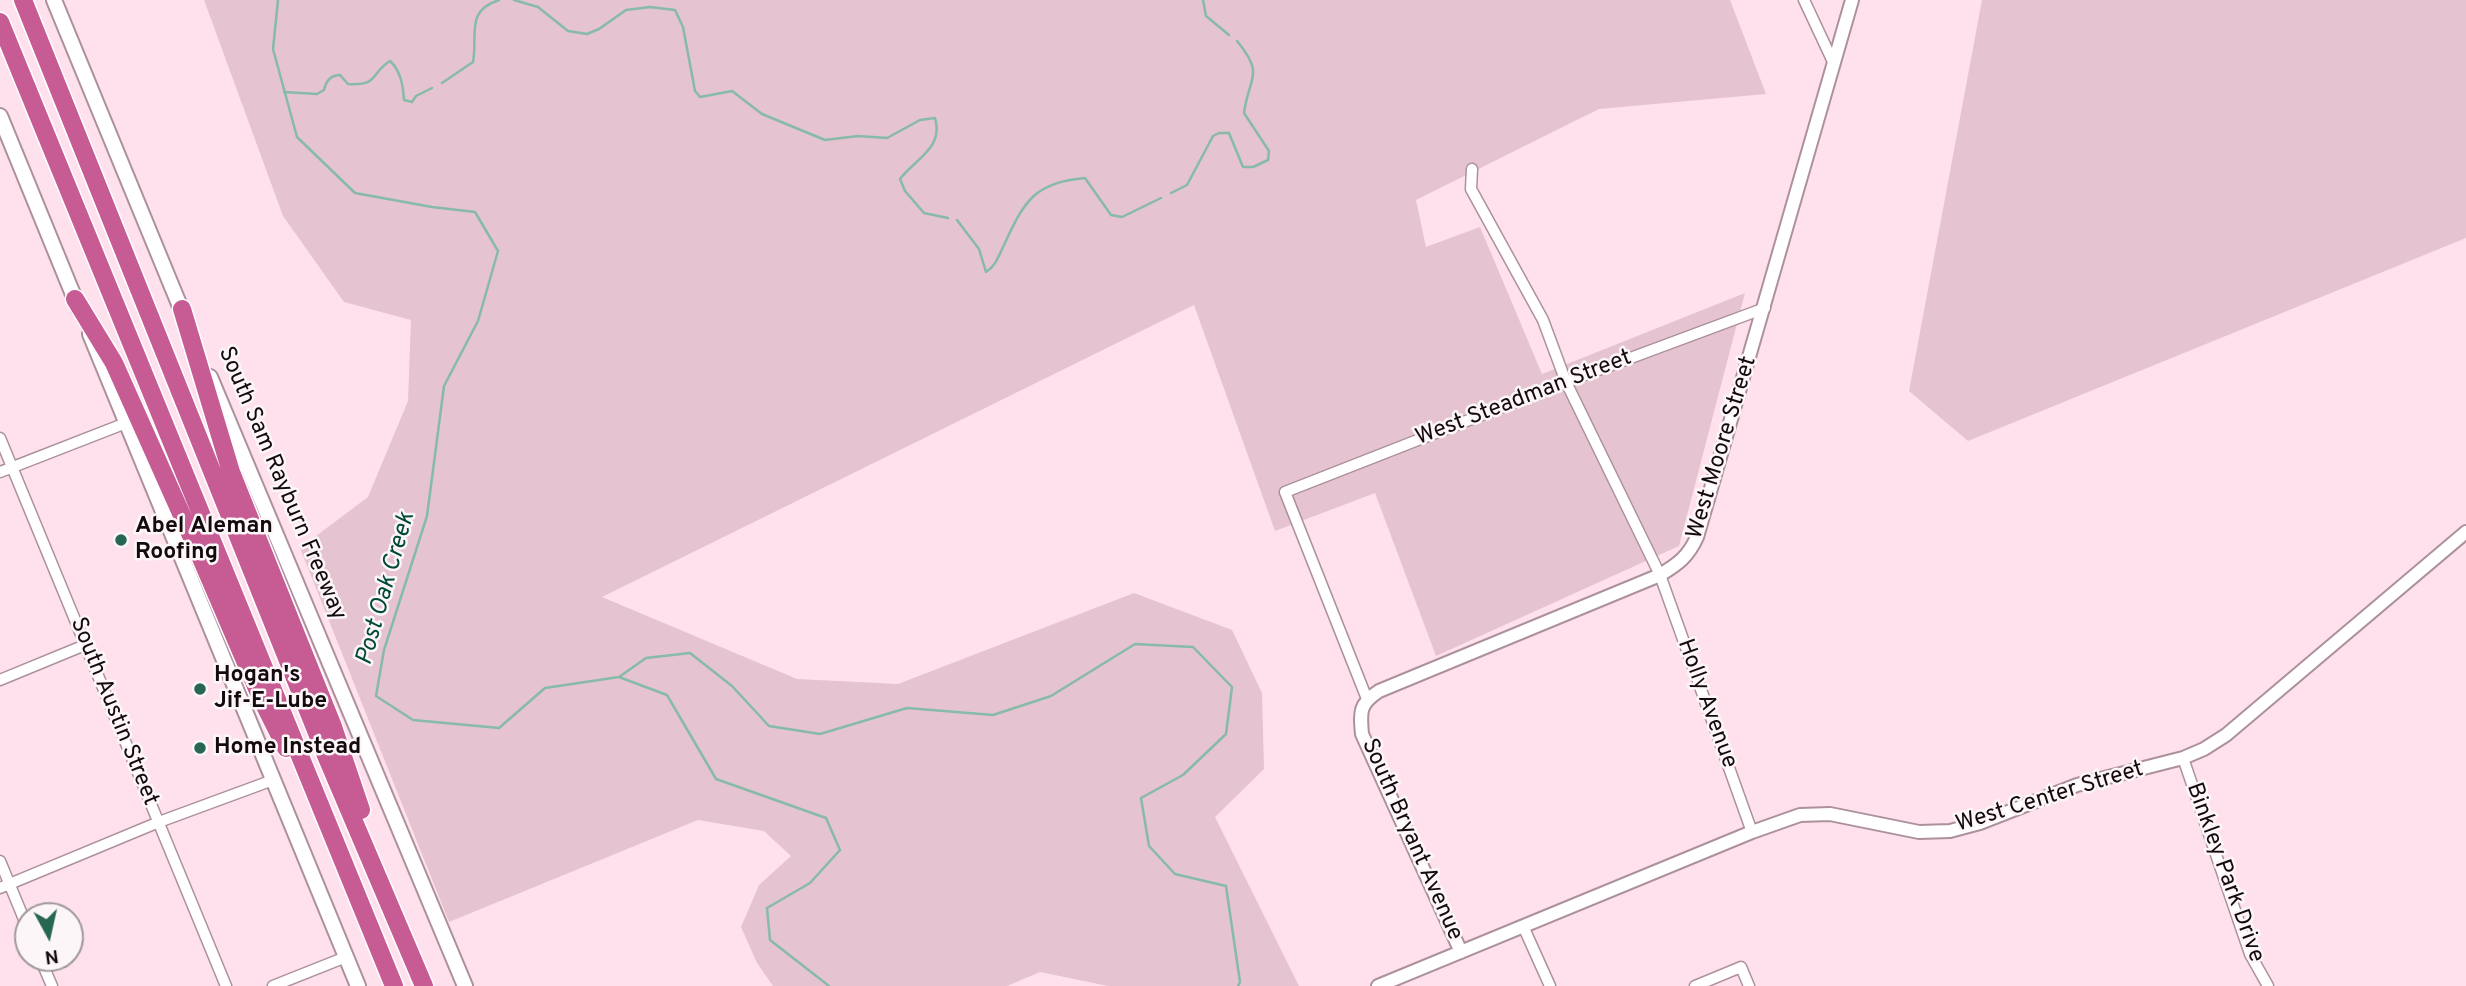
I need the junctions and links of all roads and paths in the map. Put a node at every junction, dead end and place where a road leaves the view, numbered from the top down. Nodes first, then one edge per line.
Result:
1 (23, 0) edge
2 (54, 0) edge
3 (1804, 0) edge
4 (1852, 0) edge
5 (0, 22) edge
6 (1834, 64) junction
7 (0, 116) edge
8 (1472, 169) dead end
9 (75, 299) junction
10 (1765, 308) junction
11 (182, 310) junction
12 (1566, 382) junction
13 (126, 423) junction
14 (0, 438) edge
15 (12, 467) junction
16 (0, 472) edge
17 (2466, 532) edge
18 (1660, 575) junction
19 (85, 645) junction
20 (0, 680) edge
21 (1367, 699) junction
22 (2183, 758) junction
23 (273, 780) junction
24 (159, 822) junction
25 (1752, 832) junction
26 (338, 849) junction
27 (0, 861) edge
28 (4, 886) edge
29 (14, 904) edge
30 (399, 922) junction
31 (1522, 926) junction
32 (1461, 952) junction
33 (346, 957) junction
34 (226, 986) edge
35 (273, 986) edge
36 (358, 986) edge
37 (394, 986) edge
38 (424, 986) edge
39 (465, 986) edge
40 (1378, 986) edge
41 (1550, 986) edge
42 (1695, 986) edge
43 (1749, 986) edge
44 (2267, 986) edge

1 - 30 highway
2 - 11 main road, South Sam Rayburn Freeway
3 - 6 street
4 - 6 street, West Moore Street
5 - 26 highway
6 - 10 street, West Moore Street
7 - 9 main road
8 - 12 street, Holly Avenue
9 - 13 main road
9 - 26 highway
10 - 12 street, West Steadman Street
10 - 18 street, West Moore Street
11 - 30 highway
11 - 39 main road, South Sam Rayburn Freeway
12 - 18 street, Holly Avenue
12 - 21 street, West Steadman Street
13 - 15 street
13 - 23 main road
14 - 15 street, South Austin Street
15 - 16 street
15 - 19 street, South Austin Street
17 - 22 street, West Center Street
18 - 21 street, West Moore Street
18 - 25 street, Holly Avenue
19 - 20 street
19 - 24 street, South Austin Street
21 - 32 street, South Bryant Avenue
22 - 25 street, West Center Street
22 - 44 street, Binkley Park Drive
23 - 24 street
23 - 33 main road
24 - 28 street
24 - 34 street, South Austin Street
25 - 31 street, West Center Street
26 - 37 highway
27 - 28 street
28 - 29 street
30 - 38 highway
31 - 32 street, West Center Street
31 - 41 street
32 - 40 street, West Center Street
33 - 35 street
33 - 36 main road
42 - 43 street

